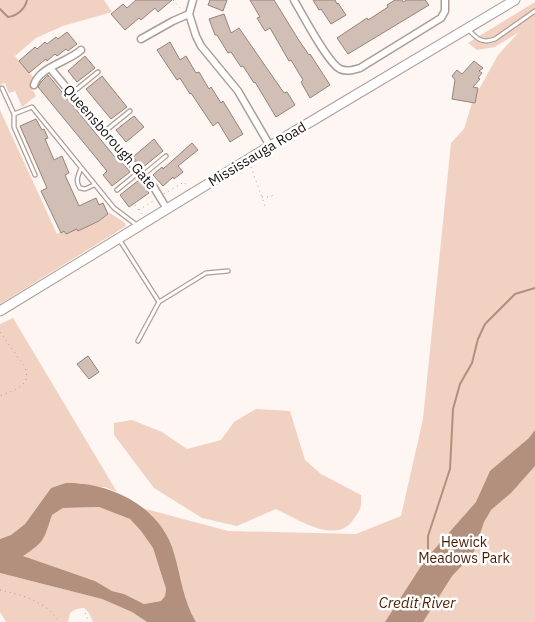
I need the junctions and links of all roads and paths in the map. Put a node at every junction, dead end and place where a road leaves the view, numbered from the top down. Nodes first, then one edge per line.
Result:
1 (173, 0) edge
2 (193, 0) edge
3 (294, 0) edge
4 (445, 0) edge
5 (515, 0) edge
6 (535, 11) edge
7 (188, 15) junction
8 (467, 28) junction
9 (141, 39) dead end
10 (82, 50) dead end
11 (50, 68) junction
12 (98, 72) dead end
13 (34, 85) dead end
14 (2, 88) dead end
15 (71, 94) junction
16 (130, 111) dead end
17 (14, 114) junction
18 (104, 132) junction
19 (270, 146) junction
20 (166, 156) dead end
21 (250, 166) dead end
22 (81, 168) junction
23 (141, 174) junction
24 (35, 176) dead end
25 (94, 185) junction
26 (189, 189) dead end
27 (117, 190) dead end
28 (273, 192) dead end
29 (164, 194) dead end
30 (262, 197) junction
31 (158, 198) dead end
32 (135, 205) dead end
33 (266, 208) dead end
34 (167, 209) junction
35 (139, 210) junction
36 (145, 217) dead end
37 (139, 226) junction
38 (119, 238) junction
39 (228, 271) dead end
40 (159, 302) junction
41 (0, 311) edge
42 (0, 332) edge
43 (138, 341) dead end
44 (0, 396) edge
45 (0, 590) edge
46 (85, 613) dead end
47 (59, 622) edge
48 (89, 622) edge

1 - 7 path
2 - 7 street
3 - 4 street
5 - 8 main road, Mississauga Road
6 - 8 lane
7 - 9 street
7 - 19 street
8 - 19 main road, Mississauga Road
10 - 11 street
11 - 13 street
11 - 15 street, Queensborough Gate
12 - 15 lane
14 - 17 lane
15 - 18 street, Queensborough Gate
16 - 18 lane
17 - 22 lane
17 - 24 lane
18 - 23 street, Queensborough Gate
19 - 34 main road, Mississauga Road
20 - 23 lane
21 - 30 path
22 - 25 lane
22 - 25 lane
23 - 27 lane
23 - 34 street, Queensborough Gate
25 - 37 lane
26 - 29 path
28 - 30 path
30 - 33 path
31 - 35 path
32 - 35 path
34 - 37 main road, Mississauga Road
35 - 36 path
37 - 38 main road, Mississauga Road
38 - 40 lane
38 - 41 main road, Mississauga Road
39 - 40 lane
40 - 43 lane
42 - 44 path
45 - 47 path
46 - 48 path

